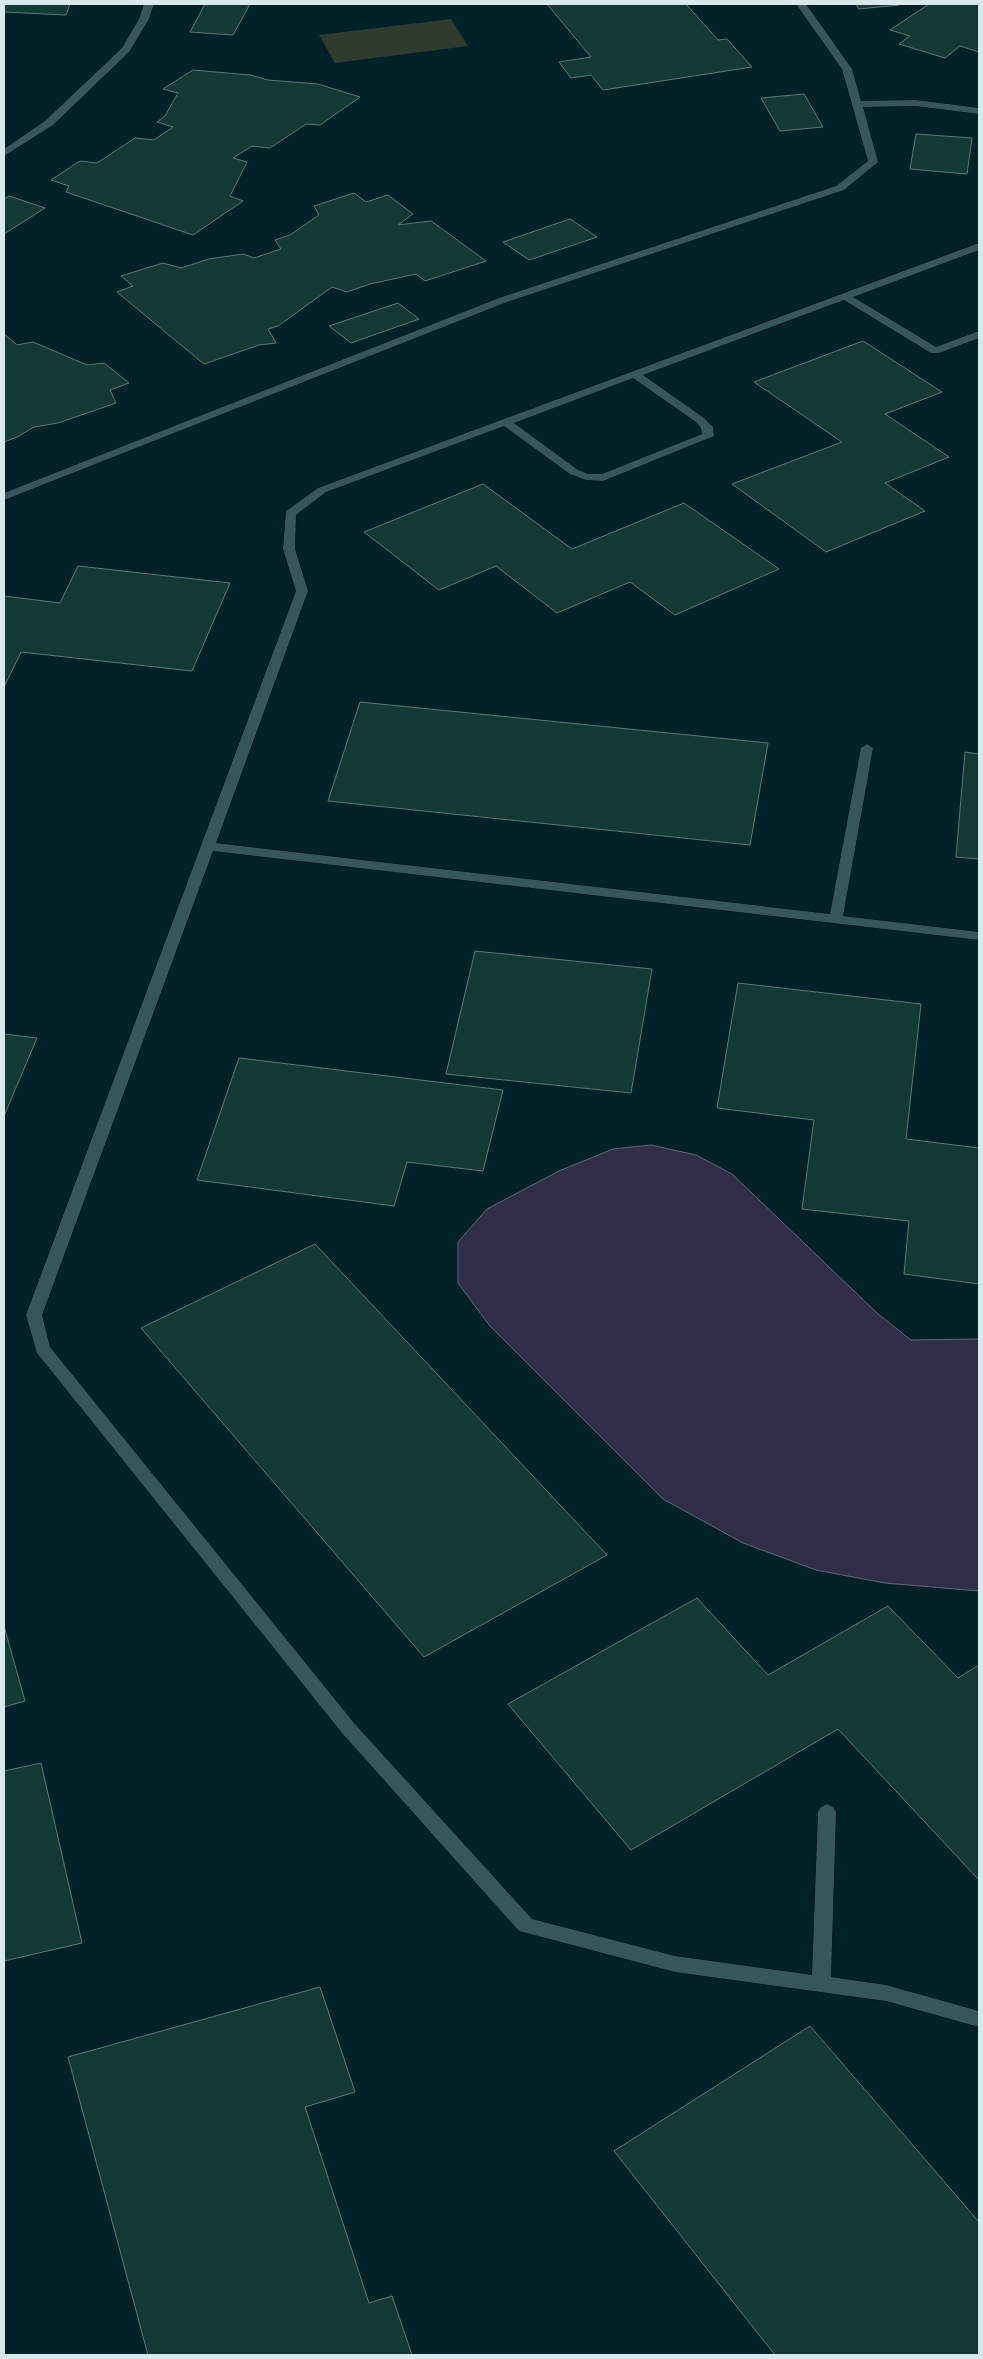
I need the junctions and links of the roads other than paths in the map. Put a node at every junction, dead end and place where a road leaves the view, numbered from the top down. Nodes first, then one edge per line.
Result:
1 (149, 4) edge
2 (800, 4) edge
3 (858, 104) junction
4 (979, 111) edge
5 (4, 153) edge
6 (979, 246) edge
7 (845, 296) junction
8 (979, 334) edge
9 (634, 374) junction
10 (505, 422) junction
11 (4, 497) edge
12 (867, 748) dead end
13 (208, 846) junction
14 (836, 919) junction
15 (979, 936) edge
16 (828, 1812) dead end
17 (821, 1984) junction
18 (979, 2019) edge

1 - 5 lane
2 - 3 lane
3 - 4 lane
3 - 11 lane
6 - 7 lane
7 - 8 lane
7 - 9 lane
9 - 10 lane
9 - 10 lane
10 - 13 lane
12 - 14 lane
13 - 14 lane
13 - 17 lane
14 - 15 lane
16 - 17 lane
17 - 18 lane

